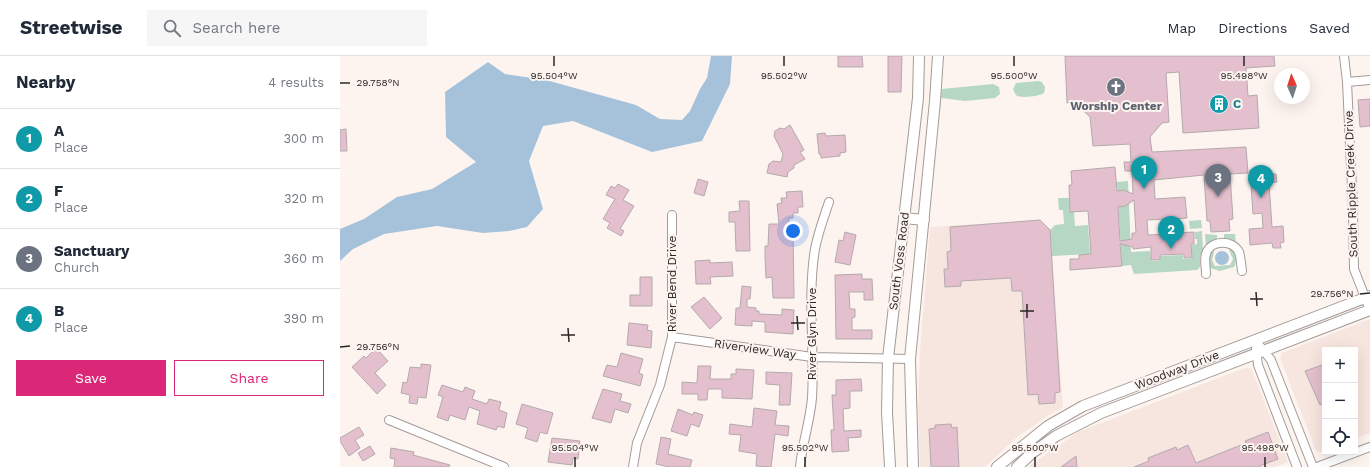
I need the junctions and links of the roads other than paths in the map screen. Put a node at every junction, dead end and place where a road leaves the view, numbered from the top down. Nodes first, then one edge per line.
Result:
1 (919, 56) edge
2 (938, 56) edge
3 (1344, 56) edge
4 (1370, 80) edge
5 (1347, 82) junction
6 (830, 202) dead end
7 (672, 216) dead end
8 (904, 218) junction
9 (924, 220) junction
10 (1242, 272) dead end
11 (1206, 274) dead end
12 (1367, 297) edge
13 (1370, 310) edge
14 (672, 337) junction
15 (1259, 348) junction
16 (812, 357) junction
17 (888, 358) junction
18 (910, 359) junction
19 (1132, 387) junction
20 (1138, 398) junction
21 (389, 420) dead end
22 (1048, 426) junction
23 (1056, 436) junction
24 (1370, 447) edge
25 (504, 467) edge
26 (634, 467) edge
27 (800, 467) edge
28 (890, 467) edge
29 (913, 467) edge
30 (997, 467) edge
31 (1017, 467) edge
32 (1297, 467) edge
33 (1313, 467) edge
34 (1318, 467) edge

1 - 8 main road, South Voss Road
2 - 9 main road, South Voss Road
3 - 5 street, South Ripple Creek Drive
4 - 5 street
5 - 12 street, South Ripple Creek Drive
6 - 16 street, River Glyn Drive
7 - 14 street, River Bend Drive
8 - 9 main road
8 - 17 main road, South Voss Road
9 - 18 main road, South Voss Road
10 - 11 street
12 - 13 street, South Ripple Creek Drive
12 - 15 main road, Woodway Drive
13 - 15 main road, Woodway Drive
14 - 16 street, Riverview Way
14 - 26 street, River Bend Drive
15 - 19 main road, Woodway Drive
15 - 20 main road, Woodway Drive
15 - 32 street
15 - 33 street
16 - 17 street, Riverview Way
16 - 27 street, River Glyn Drive
17 - 18 street, Riverview Way
17 - 28 main road, South Voss Road
18 - 29 main road, South Voss Road
19 - 20 main road
19 - 22 main road, Woodway Drive
20 - 23 main road, Woodway Drive
21 - 25 street
22 - 23 main road
22 - 30 main road, Woodway Drive
23 - 31 main road, Woodway Drive
24 - 34 street

